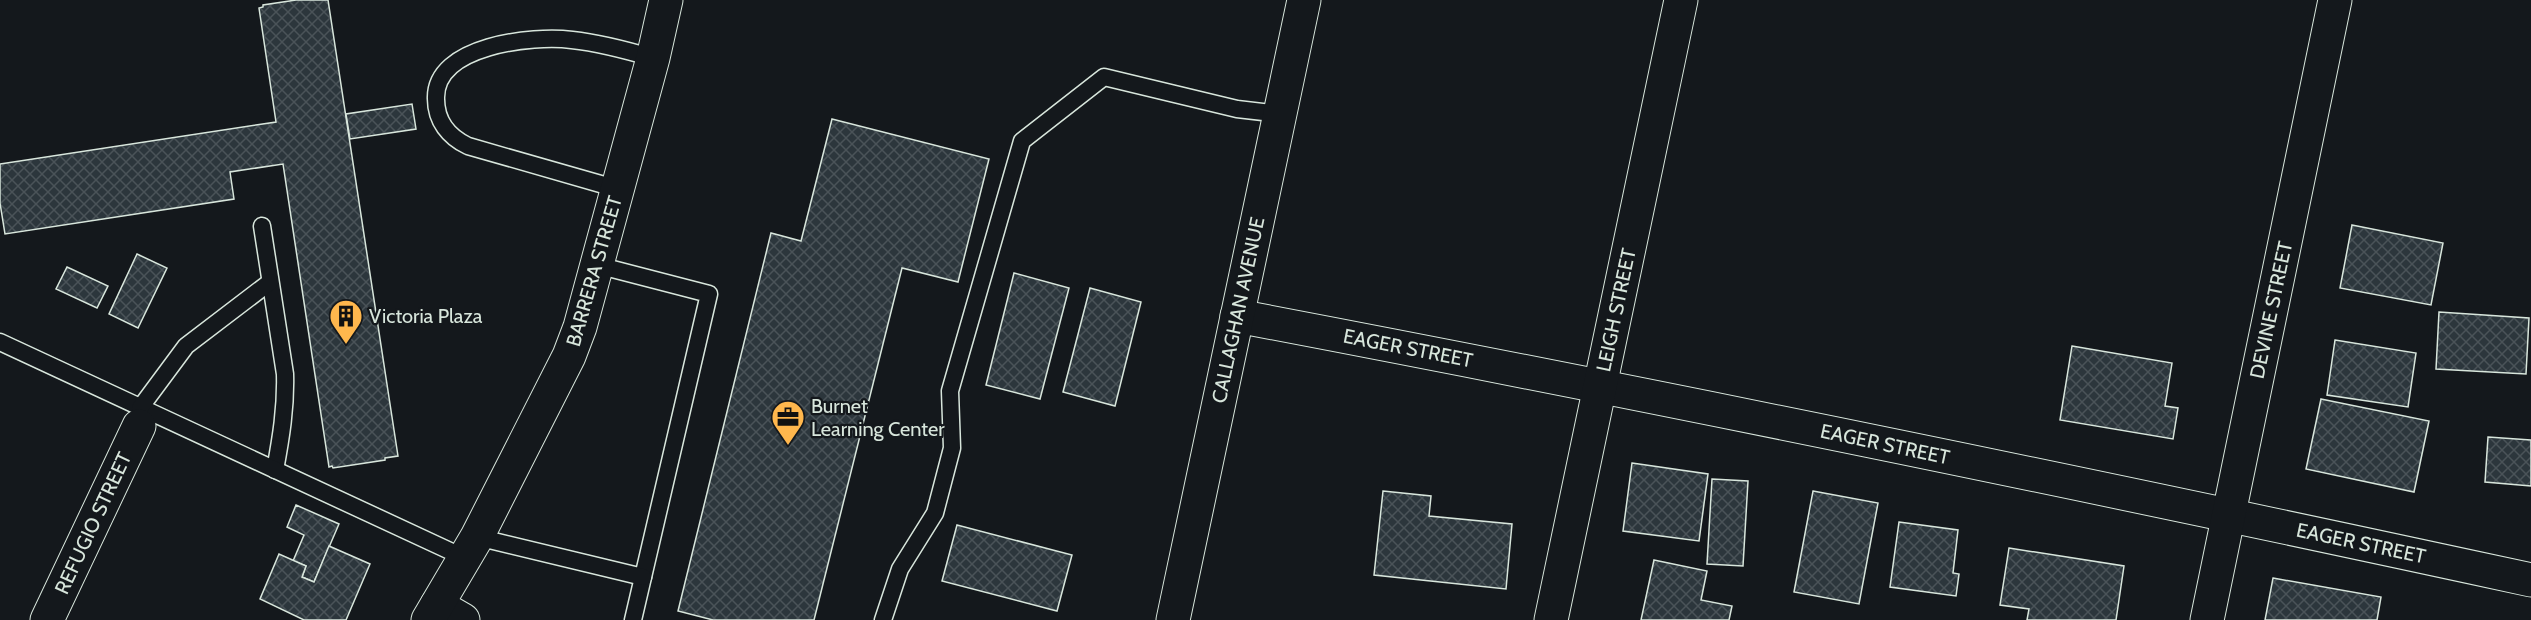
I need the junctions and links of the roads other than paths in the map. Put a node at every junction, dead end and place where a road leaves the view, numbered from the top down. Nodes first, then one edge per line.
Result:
1 (666, 0) edge
2 (1304, 0) edge
3 (1681, 0) edge
4 (2335, 0) edge
5 (653, 57) junction
6 (1280, 114) junction
7 (618, 189) junction
8 (262, 226) dead end
9 (597, 265) junction
10 (270, 282) junction
11 (1237, 316) junction
12 (0, 342) edge
13 (1601, 385) junction
14 (142, 415) junction
15 (275, 471) junction
16 (2229, 515) junction
17 (471, 547) junction
18 (643, 578) junction
19 (2531, 580) edge
20 (443, 615) edge
21 (48, 620) edge
22 (633, 620) edge
23 (883, 620) edge
24 (1173, 620) edge
25 (1551, 620) edge
26 (2207, 620) edge

1 - 5 street, BARRERA STREET
2 - 6 street, CALLAGHAN AVENUE
3 - 13 street, LEIGH STREET
4 - 16 street, DEVINE STREET
5 - 7 street, BARRERA STREET
5 - 7 lane
6 - 11 street, CALLAGHAN AVENUE
6 - 23 lane
7 - 9 street, BARRERA STREET
8 - 10 lane
9 - 17 street, BARRERA STREET
9 - 18 lane
10 - 14 lane
10 - 15 lane
11 - 13 street, EAGER STREET
11 - 24 street, CALLAGHAN AVENUE
12 - 14 lane
13 - 16 street, EAGER STREET
13 - 25 street, LEIGH STREET
14 - 15 lane
14 - 21 street, REFUGIO STREET
15 - 17 lane
16 - 19 street, EAGER STREET
16 - 26 street, DEVINE STREET
17 - 18 lane
17 - 20 street, BARRERA STREET
18 - 22 lane

